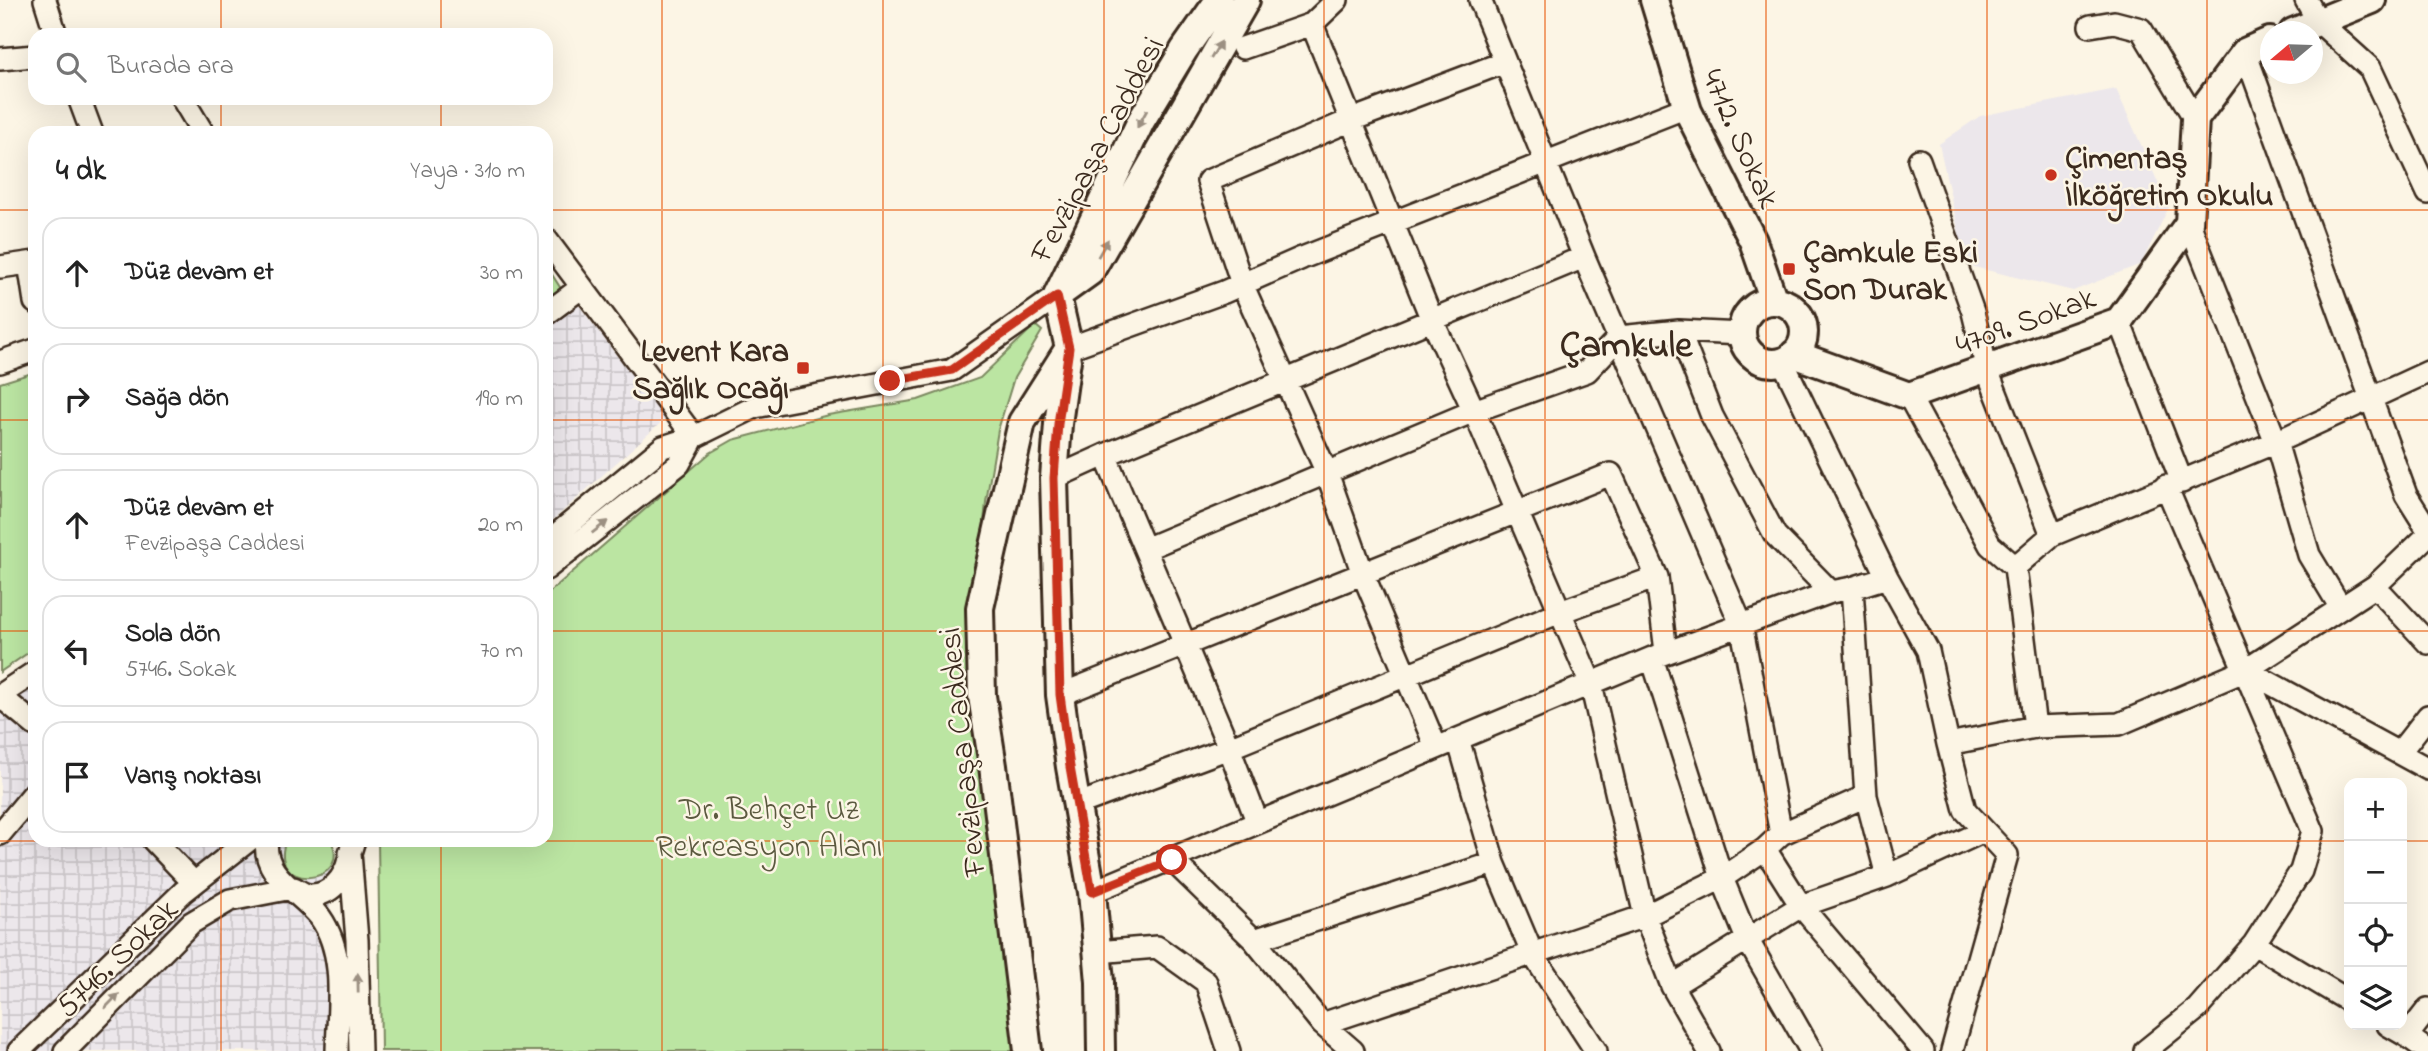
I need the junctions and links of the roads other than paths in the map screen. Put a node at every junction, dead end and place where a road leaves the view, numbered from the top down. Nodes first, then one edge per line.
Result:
1 (45, 0) edge
2 (1219, 0) edge
3 (1246, 0) edge
4 (1337, 0) edge
5 (1480, 0) edge
6 (1654, 0) edge
7 (2372, 0) edge
8 (2312, 10) edge
9 (1312, 24) junction
10 (2090, 26) dead end
11 (54, 28) edge
12 (2260, 45) edge
13 (1243, 48) dead end
14 (2245, 52) junction
15 (28, 57) edge
16 (0, 59) edge
17 (1505, 62) junction
18 (82, 105) edge
19 (186, 105) edge
20 (1687, 107) junction
21 (2195, 118) junction
22 (1349, 121) junction
23 (89, 126) edge
24 (199, 126) edge
25 (1919, 160) dead end
26 (1545, 162) junction
27 (2428, 193) edge
28 (1392, 222) junction
29 (2189, 223) junction
30 (553, 248) edge
31 (1584, 257) junction
32 (28, 263) edge
33 (0, 267) edge
34 (1242, 284) junction
35 (582, 287) junction
36 (1057, 296) junction
37 (1774, 301) junction
38 (553, 309) edge
39 (1432, 320) junction
40 (2119, 321) junction
41 (1679, 331) junction
42 (1742, 334) junction
43 (1619, 337) junction
44 (1069, 348) junction
45 (28, 352) edge
46 (1788, 358) junction
47 (0, 362) edge
48 (1987, 370) junction
49 (2428, 372) edge
50 (1287, 381) junction
51 (1909, 396) junction
52 (2371, 398) junction
53 (1474, 411) junction
54 (694, 437) junction
55 (2276, 442) junction
56 (1105, 455) junction
57 (1327, 473) junction
58 (1054, 478) junction
59 (2174, 484) junction
60 (1516, 510) junction
61 (2428, 532) edge
62 (2052, 535) junction
63 (553, 537) edge
64 (1144, 549) junction
65 (553, 563) edge
66 (2015, 567) junction
67 (1363, 573) junction
68 (1657, 577) junction
69 (1887, 578) junction
70 (2375, 586) junction
71 (1841, 590) junction
72 (2341, 608) junction
73 (1560, 612) junction
74 (1741, 624) junction
75 (2428, 643) edge
76 (1185, 644) junction
77 (1659, 655) junction
78 (2246, 670) junction
79 (1406, 676) junction
80 (28, 677) edge
81 (1591, 684) junction
82 (1060, 695) junction
83 (0, 696) edge
84 (2428, 716) edge
85 (28, 720) edge
86 (2035, 727) junction
87 (1458, 739) junction
88 (1948, 744) junction
89 (1436, 747) junction
90 (1229, 748) junction
91 (2399, 754) junction
92 (2428, 769) edge
93 (1866, 796) junction
94 (28, 800) edge
95 (1076, 805) junction
96 (1257, 821) junction
97 (1984, 831) junction
98 (0, 834) edge
99 (1781, 834) junction
100 (160, 847) edge
101 (219, 847) edge
102 (240, 847) edge
103 (266, 847) edge
104 (350, 847) edge
105 (350, 847) edge
106 (1765, 849) junction
107 (1172, 860) junction
108 (220, 862) junction
109 (1494, 863) junction
110 (1887, 876) junction
111 (1722, 878) junction
112 (194, 883) junction
113 (292, 888) junction
114 (1092, 892) junction
115 (1801, 906) junction
116 (1645, 916) junction
117 (1747, 939) junction
118 (1254, 940) junction
119 (2254, 944) junction
120 (1097, 952) junction
121 (1532, 953) junction
122 (1672, 986) junction
123 (2344, 998) edge
124 (2428, 1009) edge
125 (1322, 1024) junction
126 (2397, 1030) edge
127 (2407, 1036) junction
128 (1699, 1047) edge
129 (19, 1051) edge
130 (65, 1051) edge
131 (337, 1051) edge
132 (360, 1051) edge
133 (1027, 1051) edge
134 (1101, 1051) edge
135 (1229, 1051) edge
136 (1353, 1051) edge
137 (1596, 1051) edge
138 (1811, 1051) edge
139 (1923, 1051) edge
140 (1952, 1051) edge
141 (2146, 1051) edge
142 (2428, 1051) edge

1 - 11 street
2 -> 36 street, Fevzipaşa Caddesi
36 -> 3 street, Fevzipaşa Caddesi
4 - 9 street
5 - 17 street
6 - 20 street, 4712. Sokak
7 - 8 street
8 - 27 street
9 - 13 street
9 - 22 street
10 - 21 street
12 - 14 street
14 - 21 street
14 - 52 street
15 - 16 street
17 - 22 street
17 - 26 street
18 - 23 street
19 - 24 street
20 - 26 street
20 - 37 street, 4712. Sokak
21 - 29 street
22 - 28 street
22 - 34 street
25 - 48 street
26 - 28 street
26 - 31 street
28 - 34 street
28 - 39 street
29 - 40 street, 4709. Sokak
29 - 55 street
30 - 35 street
31 - 39 street
31 - 43 street
32 - 33 street
34 - 44 street
34 - 50 street
35 - 38 street
35 - 54 street
36 - 44 street, Fevzipaşa Caddesi
36 - 54 street
37 - 42 street
37 - 46 street
39 - 50 street
39 - 53 street
40 - 48 street, 4709. Sokak
40 - 59 street
41 - 42 street
41 - 43 street
41 - 71 street
42 - 46 street
43 - 53 street
43 - 74 street
44 - 58 street
44 - 133 street, Fevzipaşa Caddesi
45 - 47 street
46 - 51 street
46 - 69 street
48 - 51 street, 4709. Sokak
48 - 62 street
49 - 52 street
50 - 56 street
50 - 57 street
51 - 66 street
52 - 55 street
52 - 61 street
53 - 57 street
53 - 60 street
54 - 63 street
65 -> 54 street
55 - 59 street
55 - 72 street
56 - 58 street
56 - 64 street
57 - 64 street
57 - 67 street
58 - 82 street
59 - 62 street
59 - 78 street
60 - 67 street
60 - 68 street
60 - 73 street
61 - 70 street
62 - 66 street
64 - 76 street
66 - 86 street
67 - 76 street
67 - 79 street
68 - 73 street
68 - 77 street
69 - 71 street
69 - 88 street
70 - 72 street
70 - 75 street
71 - 74 street
71 - 93 street
72 - 78 street
73 - 79 street
73 - 81 street
74 - 77 street
74 - 99 street
76 - 82 street
76 - 90 street
77 - 81 street
77 - 111 street
78 - 86 street
78 - 91 street
78 - 119 street
79 - 89 street
79 - 90 street
80 - 83 street
81 - 87 street
81 - 116 street
82 - 95 street
83 - 85 street
84 - 91 street
86 - 88 street
87 - 89 street
87 - 109 street
88 - 97 street
89 - 96 street
90 - 95 street
90 - 96 street
91 - 92 street
93 - 99 street
93 - 110 street
94 - 98 street
95 - 114 street
96 - 107 street
97 - 110 street
97 - 140 street
99 - 106 street
100 - 112 street
101 - 108 street
102 - 108 street, 5746. Sokak
103 - 113 street
104 - 113 street, 5746. Sokak
132 -> 105 street
106 - 111 street
106 - 115 street
107 - 114 street
107 - 118 street
108 - 112 street, 5746. Sokak
109 - 118 street
109 - 121 street
110 - 115 street
111 - 116 street
111 - 117 street
112 - 129 street, 5746. Sokak
130 -> 113 street, 5746. Sokak
113 - 131 street
114 - 120 street
115 - 117 street
115 - 139 street
116 - 121 street
116 - 122 street
117 - 122 street
117 - 138 street
118 - 125 street
119 - 123 street
119 - 141 street
120 - 134 street
120 - 135 street
121 - 125 street
121 - 137 street
122 - 128 street
124 - 127 street
125 - 136 street
126 - 127 street
127 - 142 street

